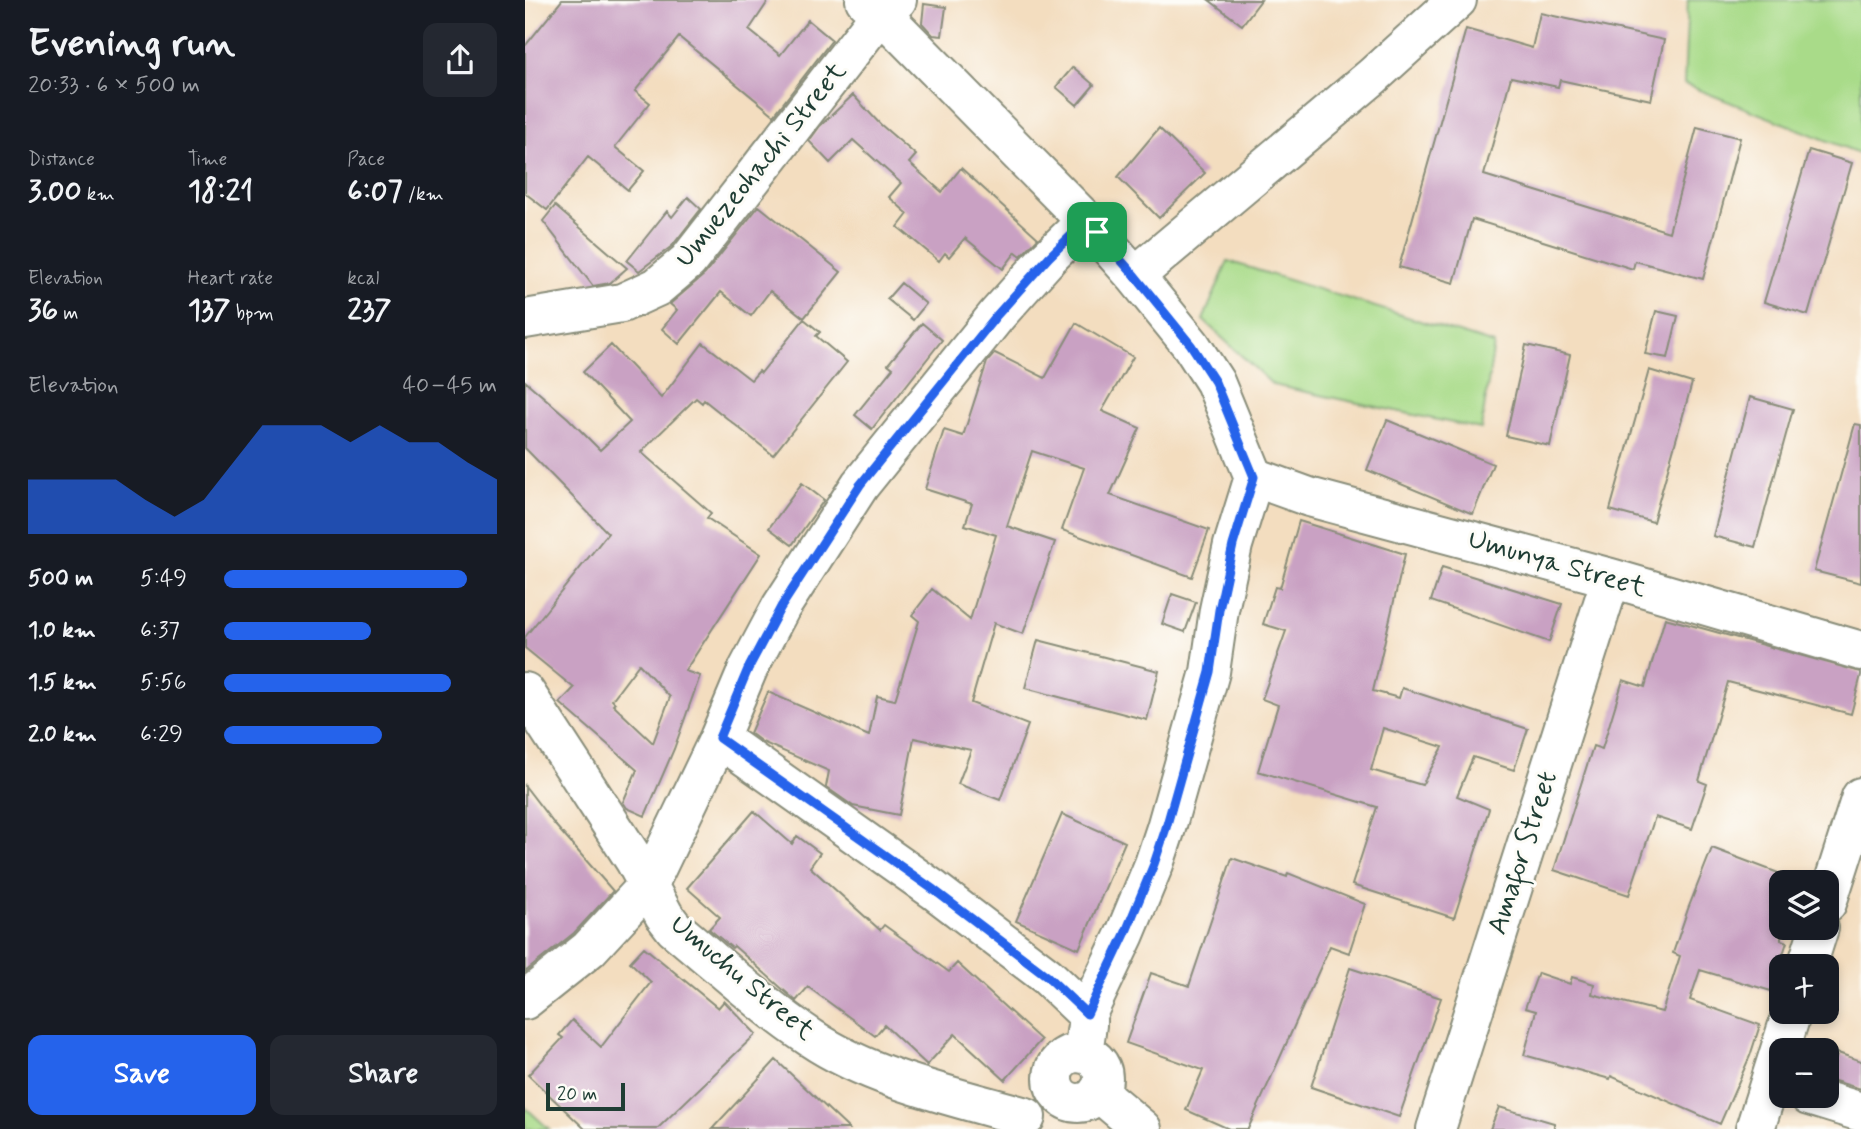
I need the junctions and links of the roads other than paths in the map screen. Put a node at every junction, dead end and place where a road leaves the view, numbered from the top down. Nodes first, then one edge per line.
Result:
1 (1457, 0) edge
2 (881, 4) edge
3 (1086, 221) junction
4 (1135, 276) junction
5 (525, 319) edge
6 (1254, 477) junction
7 (1611, 578) junction
8 (1861, 651) edge
9 (525, 692) edge
10 (719, 738) junction
11 (1861, 797) edge
12 (1838, 870) edge
13 (649, 884) junction
14 (525, 1000) edge
15 (1087, 1014) junction
16 (1083, 1054) junction
17 (1055, 1087) junction
18 (1098, 1092) junction
19 (1769, 1099) edge
20 (1839, 1105) edge
21 (1861, 1112) edge
22 (1021, 1123) edge
23 (1142, 1129) edge
24 (1436, 1129) edge
25 (1755, 1129) edge

1 - 4 street
2 - 3 street
2 - 5 street, Umuezeohachi Street
3 - 4 street
3 - 10 street
4 - 6 street
6 - 7 street, Umunya Street
6 - 15 street
7 - 8 street, Umunya Street
7 - 24 street, Amafor Street
9 - 13 street, Umuchu Street
10 - 13 street
10 - 15 street
11 - 12 street
13 - 14 street
13 - 22 street, Umuchu Street
15 - 16 street
16 - 17 street
16 - 18 street
17 - 18 street
17 - 22 street
18 - 23 street
19 - 25 street
20 - 21 street

